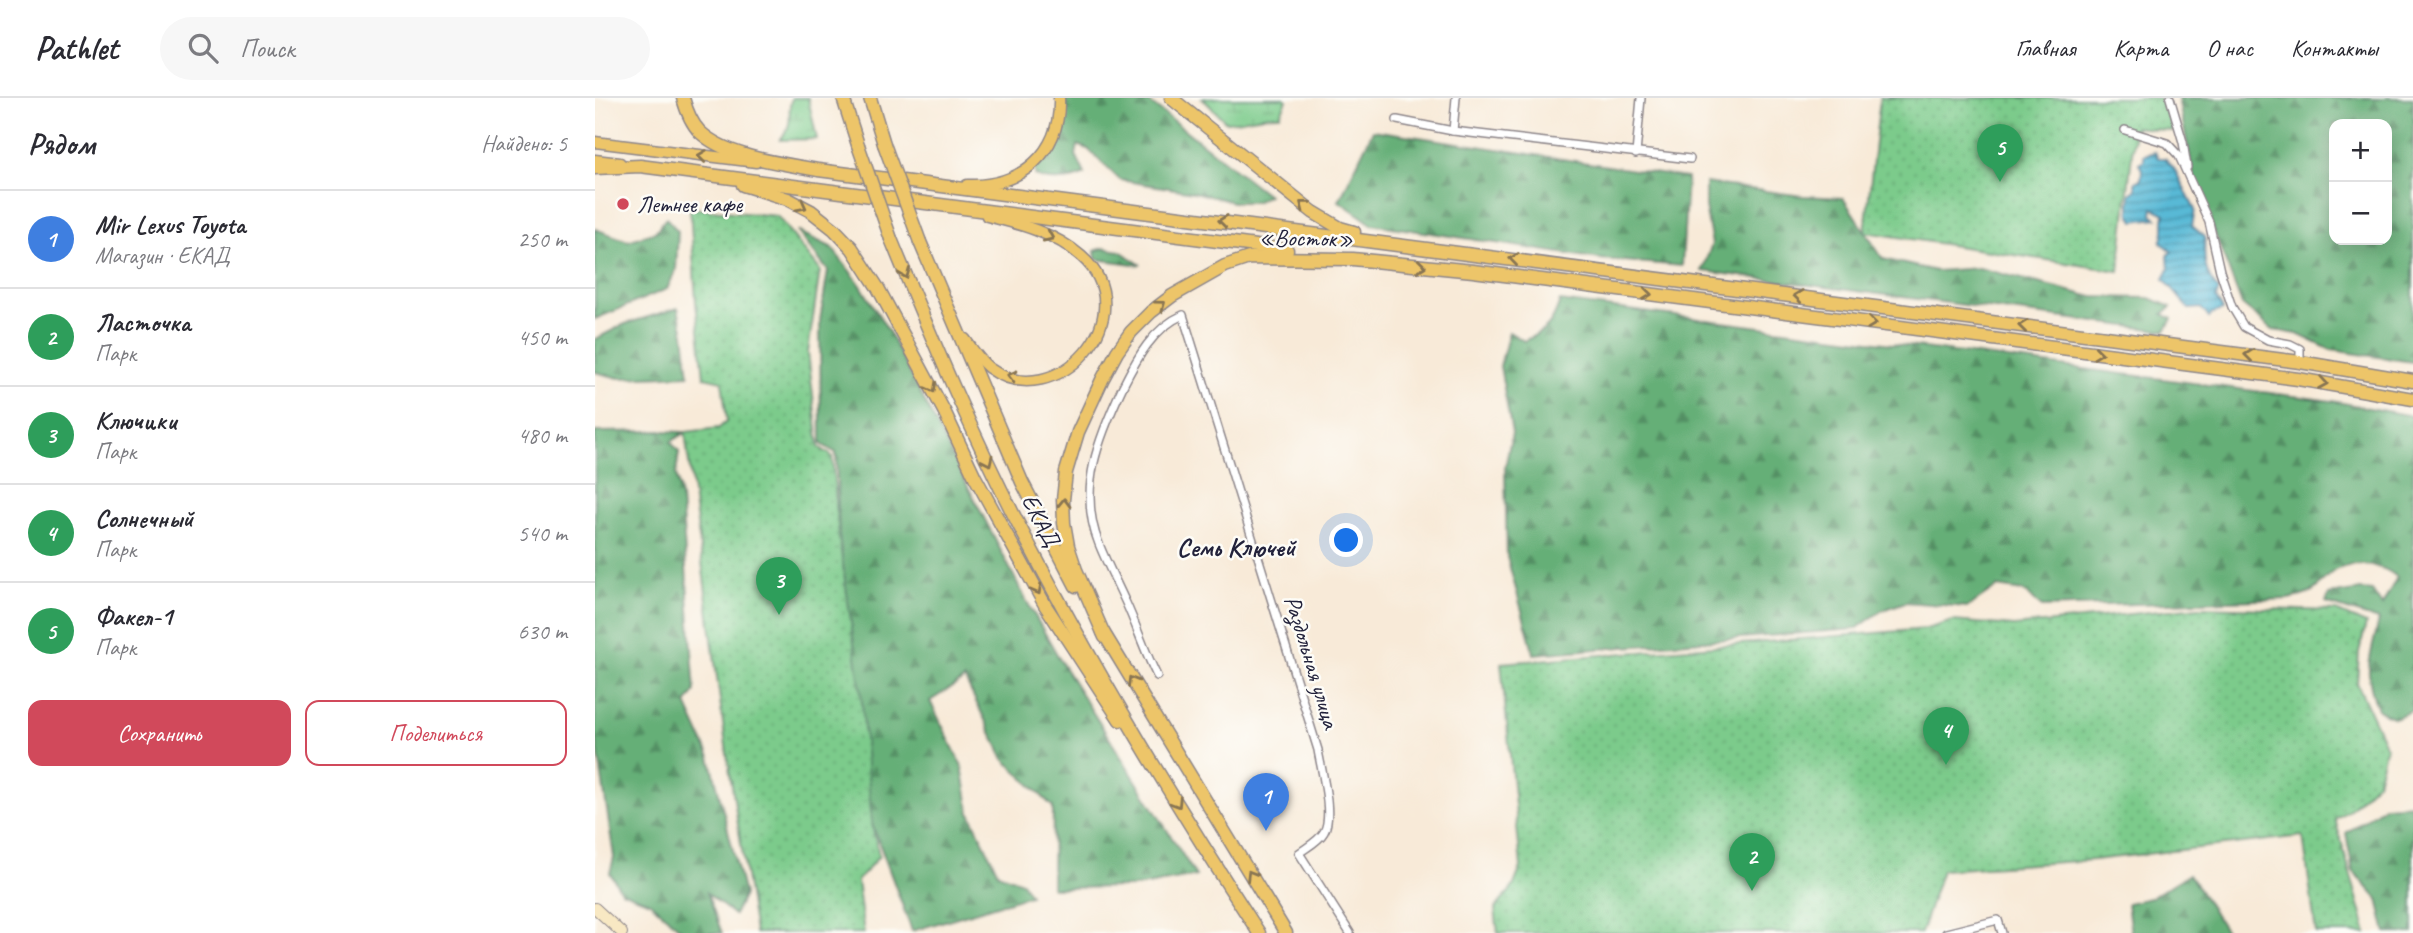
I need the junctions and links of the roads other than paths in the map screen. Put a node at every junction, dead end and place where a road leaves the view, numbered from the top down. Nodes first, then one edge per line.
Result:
1 (683, 98) edge
2 (843, 98) edge
3 (872, 98) edge
4 (1059, 98) edge
5 (1171, 98) edge
6 (1456, 98) edge
7 (1641, 98) edge
8 (2170, 98) edge
9 (1397, 120) dead end
10 (2125, 130) dead end
11 (1453, 131) junction
12 (595, 142) edge
13 (1636, 154) junction
14 (1690, 159) dead end
15 (595, 160) edge
16 (640, 166) junction
17 (595, 168) edge
18 (818, 170) junction
19 (715, 175) junction
20 (2188, 178) junction
21 (928, 183) junction
22 (937, 206) junction
23 (1388, 242) junction
24 (1353, 259) junction
25 (954, 323) junction
26 (2300, 362) junction
27 (2413, 381) edge
28 (2413, 398) edge
29 (1105, 637) junction
30 (1157, 676) dead end
31 (1148, 756) junction
32 (595, 908) edge
33 (622, 933) edge
34 (1259, 933) edge
35 (1286, 933) edge
36 (1350, 933) edge
37 (1946, 933) edge
38 (2001, 933) edge

1 - 18 highway, «Восток»
2 -> 31 highway, ЕКАД, bridge
3 - 25 highway, ЕКАД, bridge
4 - 21 main road
23 -> 5 highway
6 - 11 street
7 - 13 street
8 - 20 street
9 - 11 street
10 - 20 street
11 - 13 street
18 -> 12 main road
13 - 14 street
15 - 16 main road
16 - 17 highway
16 - 19 highway
18 - 21 highway, «Восток»
19 - 22 highway
19 -> 31 highway
20 - 26 street
23 -> 21 highway, «Восток»
22 - 24 highway
22 -> 25 main road
26 -> 23 highway, «Восток»
24 -> 28 highway, «Восток»
29 -> 24 highway, «Восток»
25 - 29 highway, ЕКАД
26 - 27 highway, «Восток»
35 -> 29 highway, ЕКАД
30 - 36 street, Раздольная улица
31 -> 34 highway, ЕКАД
32 - 33 main road
37 - 38 street

